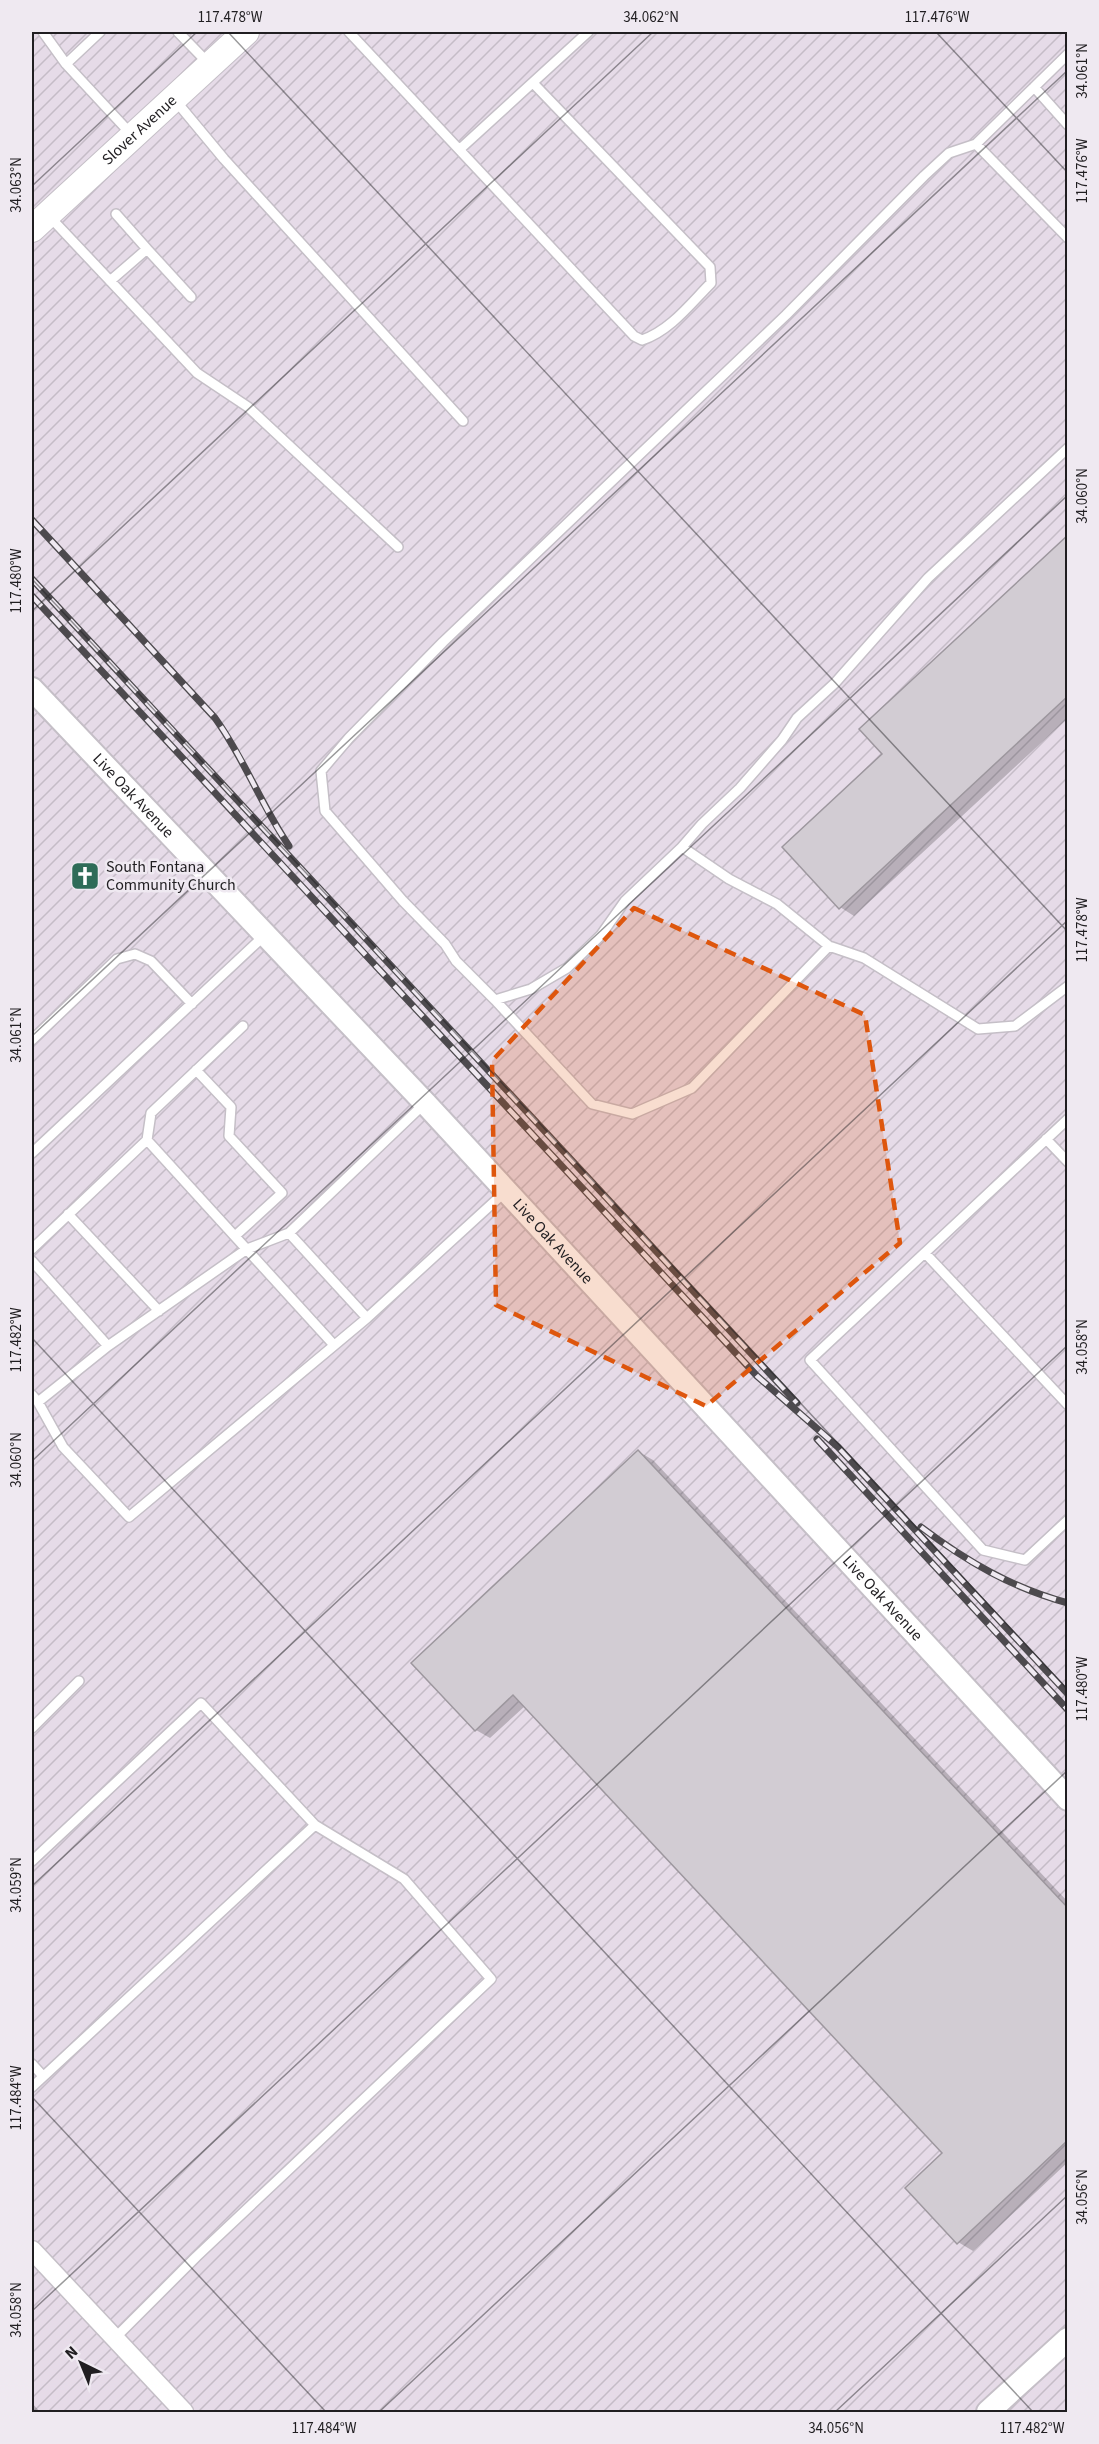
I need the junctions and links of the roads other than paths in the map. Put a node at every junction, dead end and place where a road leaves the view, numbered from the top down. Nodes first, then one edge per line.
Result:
1 (43, 32) edge
2 (100, 32) edge
3 (178, 32) edge
4 (246, 32) edge
5 (349, 32) edge
6 (588, 32) edge
7 (1068, 54) edge
8 (66, 64) junction
9 (209, 65) junction
10 (533, 83) junction
11 (1034, 87) junction
12 (173, 99) junction
13 (1068, 125) edge
14 (132, 136) junction
15 (976, 144) junction
16 (460, 149) junction
17 (116, 214) dead end
18 (39, 222) edge
19 (1068, 238) edge
20 (147, 249) junction
21 (110, 281) junction
22 (191, 297) dead end
23 (463, 421) dead end
24 (1068, 448) edge
25 (398, 547) dead end
26 (32, 689) edge
27 (682, 847) junction
28 (266, 935) junction
29 (829, 946) junction
30 (1068, 986) edge
31 (495, 1000) junction
32 (192, 1004) junction
33 (243, 1026) dead end
34 (32, 1040) edge
35 (196, 1070) junction
36 (425, 1103) junction
37 (1068, 1119) edge
38 (1046, 1139) junction
39 (147, 1140) junction
40 (32, 1153) edge
41 (1068, 1162) edge
42 (506, 1191) junction
43 (68, 1214) junction
44 (289, 1233) junction
45 (235, 1236) junction
46 (32, 1249) edge
47 (247, 1249) junction
48 (925, 1253) junction
49 (32, 1261) edge
50 (159, 1311) junction
51 (367, 1318) junction
52 (334, 1345) junction
53 (108, 1346) junction
54 (35, 1398) edge
55 (1068, 1405) edge
56 (1068, 1520) edge
57 (79, 1682) dead end
58 (32, 1728) edge
59 (1068, 1799) edge
60 (315, 1825) junction
61 (32, 1861) edge
62 (32, 2064) edge
63 (43, 2076) junction
64 (32, 2087) edge
65 (32, 2250) edge
66 (114, 2339) junction
67 (1068, 2339) edge
68 (184, 2412) edge
69 (988, 2412) edge

1 - 8 lane
2 - 8 lane
3 - 9 lane
4 - 9 main road, Slover Avenue
5 - 16 lane
6 - 10 lane
7 - 11 lane
8 - 14 lane
9 - 12 main road, Slover Avenue
10 - 16 lane
10 - 16 lane
11 - 13 lane
11 - 15 lane
12 - 14 main road, Slover Avenue
12 - 23 lane
14 - 18 main road, Slover Avenue
15 - 19 lane
15 - 31 lane
17 - 20 lane
18 - 21 lane
20 - 21 lane
20 - 22 lane
21 - 25 lane
24 - 27 lane
26 - 28 street, Live Oak Avenue
27 - 29 lane
27 - 31 lane
28 - 32 lane
28 - 36 street, Live Oak Avenue
29 - 30 lane
29 - 31 lane
32 - 34 lane
32 - 40 lane
33 - 35 lane
35 - 39 lane
35 - 45 lane
36 - 42 street, Live Oak Avenue
36 - 44 lane
37 - 38 lane
38 - 41 lane
38 - 48 lane
39 - 43 lane
39 - 45 lane
42 - 51 lane
42 - 59 street, Live Oak Avenue
43 - 46 lane
43 - 50 lane
44 - 47 lane
44 - 51 lane
45 - 47 lane
47 - 50 lane
47 - 52 lane
48 - 55 lane
48 - 56 lane
49 - 53 lane
50 - 53 lane
51 - 52 lane
52 - 54 lane
53 - 54 lane
57 - 58 lane
60 - 61 lane
60 - 63 lane
60 - 66 lane
62 - 63 lane
63 - 64 lane
65 - 66 street
66 - 68 street
67 - 69 street

